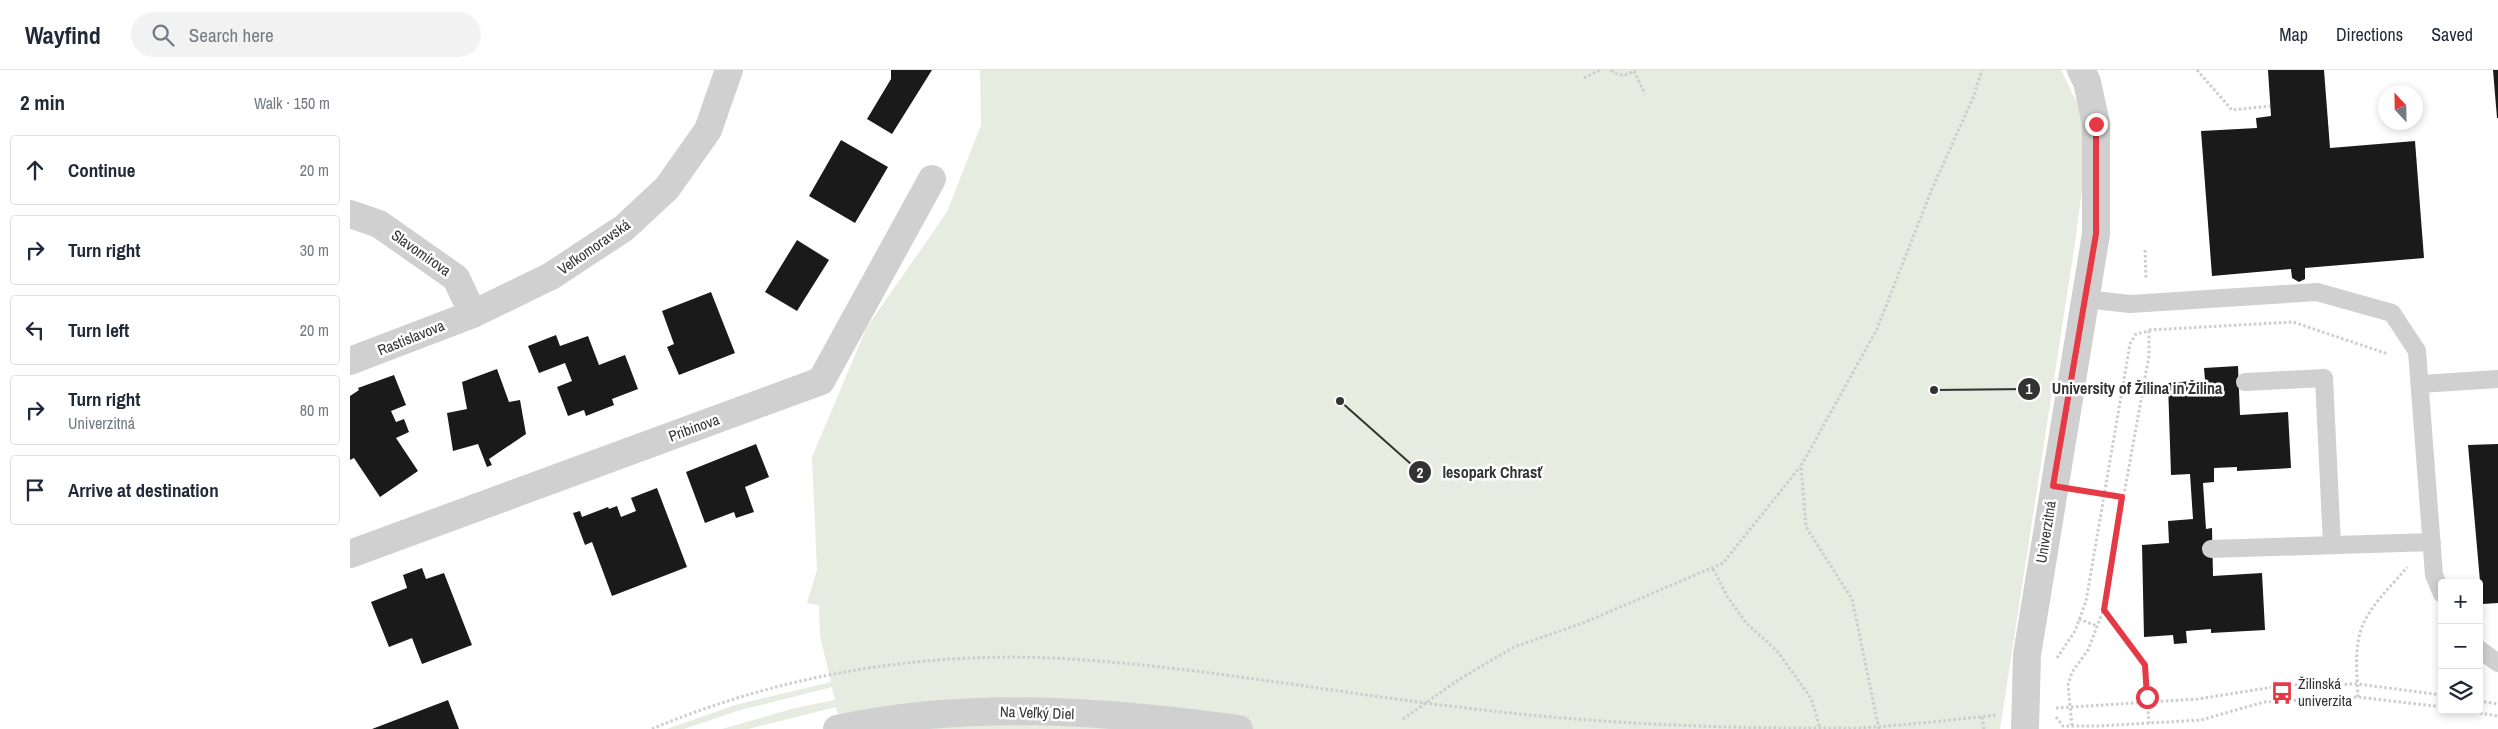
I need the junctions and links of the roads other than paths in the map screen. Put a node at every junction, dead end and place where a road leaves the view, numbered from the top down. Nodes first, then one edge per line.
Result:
1 (729, 70) edge
2 (2081, 70) edge
3 (932, 180) dead end
4 (350, 214) edge
5 (2085, 299) junction
6 (473, 314) junction
7 (350, 361) edge
8 (2498, 379) edge
9 (2245, 382) dead end
10 (2421, 384) junction
11 (2432, 542) junction
12 (2332, 545) junction
13 (2211, 549) dead end
14 (350, 554) edge
15 (2438, 584) edge
16 (2483, 652) edge
17 (2498, 662) edge
18 (2033, 717) edge
19 (837, 729) edge
20 (1239, 729) edge

1 - 6 street, Veľkomoravská
2 - 5 street, Univerzitná
3 - 14 street, Pribinova
4 - 6 street, Slavomírova
5 - 10 lane
5 - 18 street, Univerzitná
6 - 7 street, Rastislavova
8 - 10 lane
9 - 12 lane
10 - 11 lane
11 - 12 lane
11 - 15 lane
12 - 13 lane
16 - 17 lane
19 - 20 street, Na Veľký Diel

